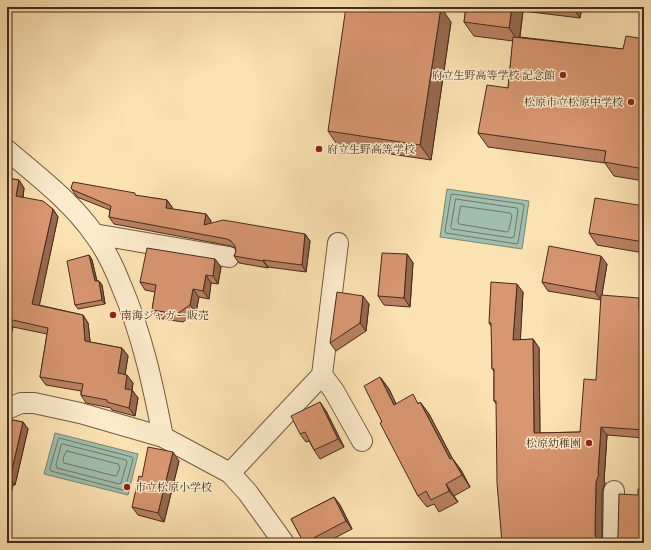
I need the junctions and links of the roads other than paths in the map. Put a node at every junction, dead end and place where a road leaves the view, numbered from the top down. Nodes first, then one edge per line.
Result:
1 (7, 150) edge
2 (94, 234) junction
3 (338, 244) dead end
4 (229, 257) dead end
5 (322, 376) junction
6 (7, 409) edge
7 (163, 437) junction
8 (362, 442) dead end
9 (230, 473) junction
10 (614, 491) dead end
11 (284, 543) edge
12 (613, 543) edge

1 - 2 street
2 - 4 street
2 - 7 street
3 - 5 street
5 - 8 street
5 - 9 street
6 - 7 street
7 - 9 street
9 - 11 street
10 - 12 street

